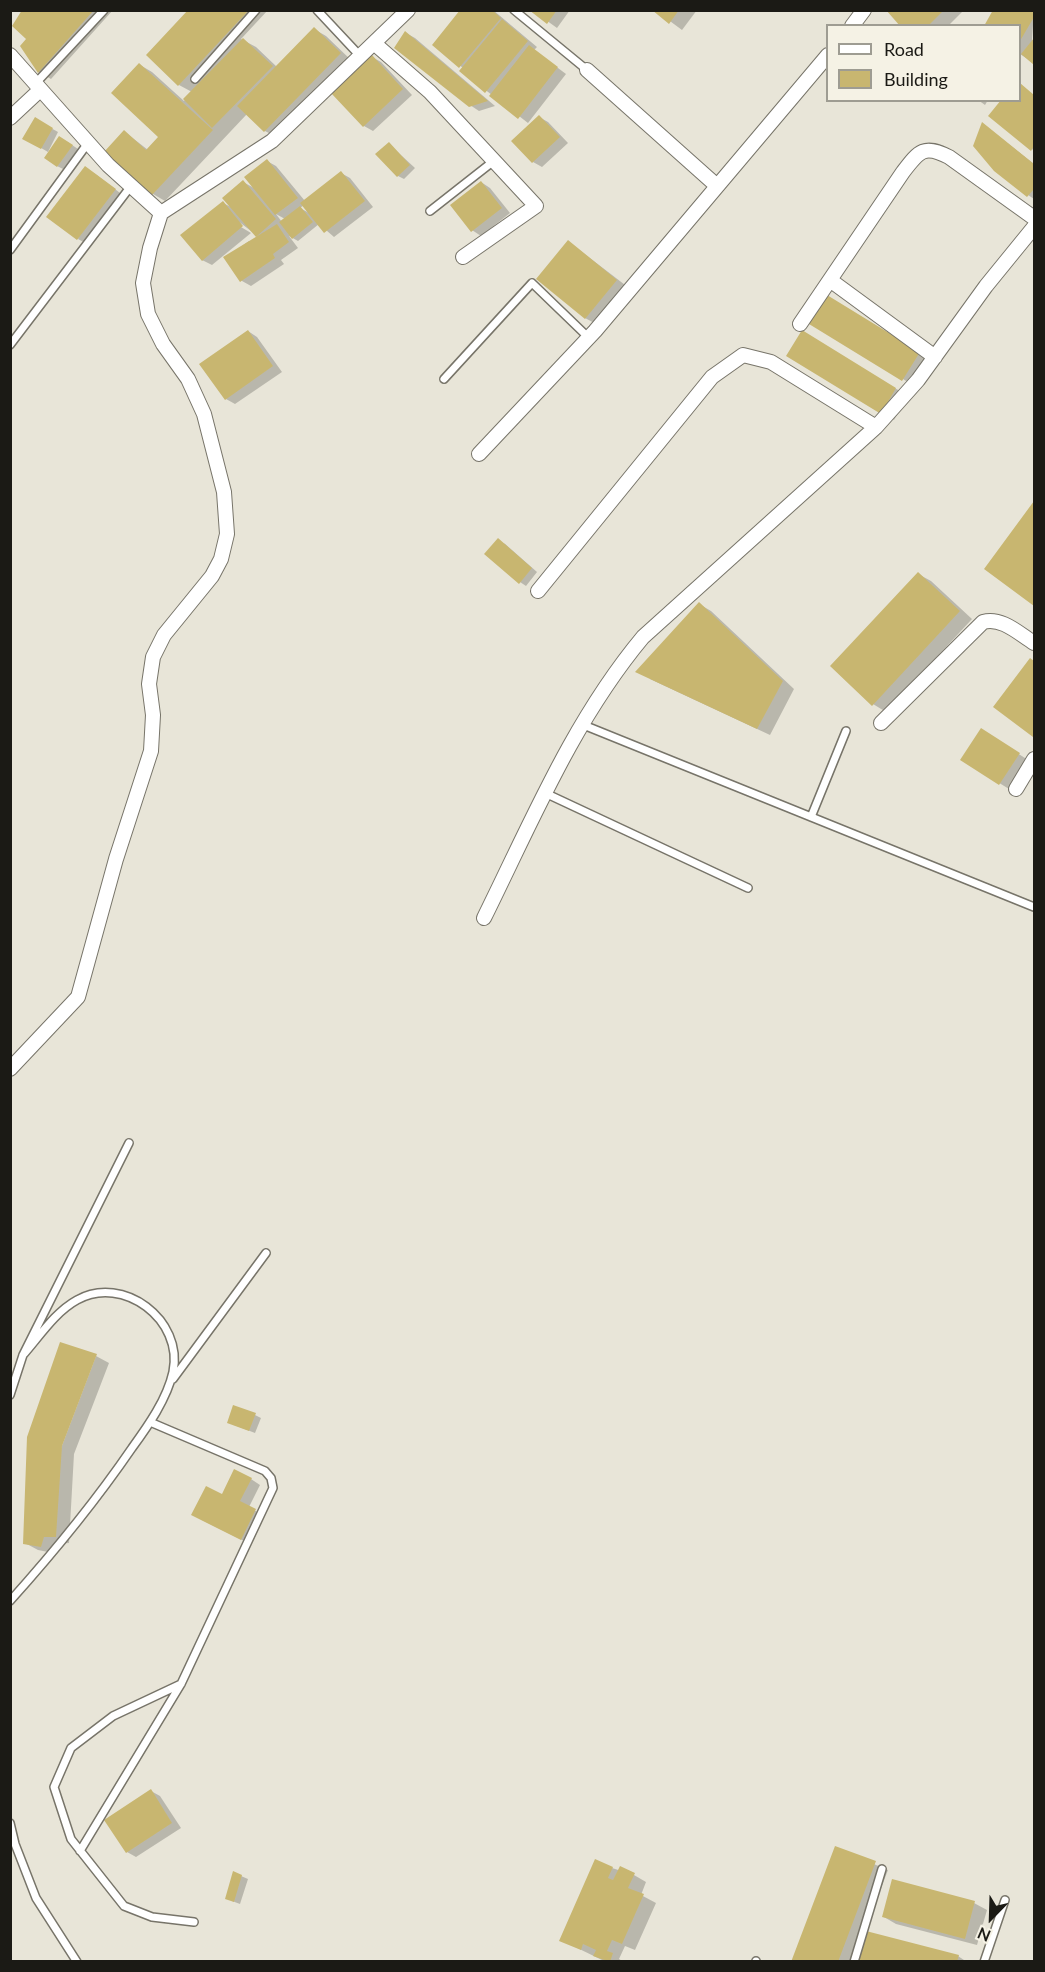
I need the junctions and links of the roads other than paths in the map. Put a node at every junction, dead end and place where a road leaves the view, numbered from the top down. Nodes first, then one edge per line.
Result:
1 (104, 10) edge
2 (256, 10) edge
3 (317, 10) edge
4 (408, 10) edge
5 (514, 10) edge
6 (864, 10) edge
7 (854, 24) edge
8 (375, 44) junction
9 (10, 55) edge
10 (361, 57) junction
11 (826, 57) edge
12 (587, 70) joint
13 (195, 79) dead end
14 (38, 87) junction
15 (10, 118) edge
16 (88, 143) junction
17 (495, 160) junction
18 (131, 186) junction
19 (717, 186) junction
20 (430, 211) dead end
21 (161, 213) junction
22 (1035, 218) edge
23 (1035, 227) edge
24 (10, 250) edge
25 (463, 256) dead end
26 (830, 280) junction
27 (800, 324) dead end
28 (589, 338) junction
29 (10, 345) edge
30 (935, 357) junction
31 (444, 379) dead end
32 (876, 427) junction
33 (479, 454) dead end
34 (538, 591) dead end
35 (1035, 643) edge
36 (881, 723) dead end
37 (581, 724) junction
38 (846, 731) dead end
39 (1035, 759) edge
40 (1016, 789) dead end
41 (545, 793) junction
42 (811, 818) junction
43 (748, 888) dead end
44 (1035, 907) edge
45 (484, 918) dead end
46 (10, 1069) edge
47 (129, 1143) dead end
48 (266, 1254) dead end
49 (23, 1355) junction
50 (167, 1386) junction
51 (10, 1395) edge
52 (150, 1422) junction
53 (10, 1601) edge
54 (181, 1684) junction
55 (10, 1823) edge
56 (80, 1851) junction
57 (882, 1869) dead end
58 (1005, 1900) dead end
59 (194, 1922) dead end
60 (77, 1962) edge
61 (854, 1962) edge
62 (984, 1962) edge

1 - 14 lane
2 - 13 lane
3 - 10 lane
4 - 8 street
5 - 12 lane
6 - 7 street
8 - 10 street
8 - 17 street
9 - 14 street
10 - 21 street
11 - 19 street
12 - 19 street
14 - 15 street
14 - 16 street
16 - 18 street
16 - 24 lane
17 - 20 lane
17 - 25 street
18 - 21 street
18 - 29 lane
19 - 28 street
21 - 46 street
22 - 26 street
23 - 30 street
26 - 27 street
26 - 30 street
28 - 31 lane
28 - 33 street
30 - 32 street
32 - 34 street
32 - 37 street
35 - 36 street
37 - 41 street
37 - 42 lane
38 - 42 lane
39 - 40 street
41 - 43 lane
41 - 45 street
42 - 44 lane
47 - 49 lane
48 - 50 lane
49 - 50 lane
49 - 51 lane
50 - 52 lane
52 - 53 lane
52 - 54 lane
54 - 56 lane
54 - 56 lane
55 - 60 lane
56 - 59 lane
57 - 61 lane
58 - 62 lane

